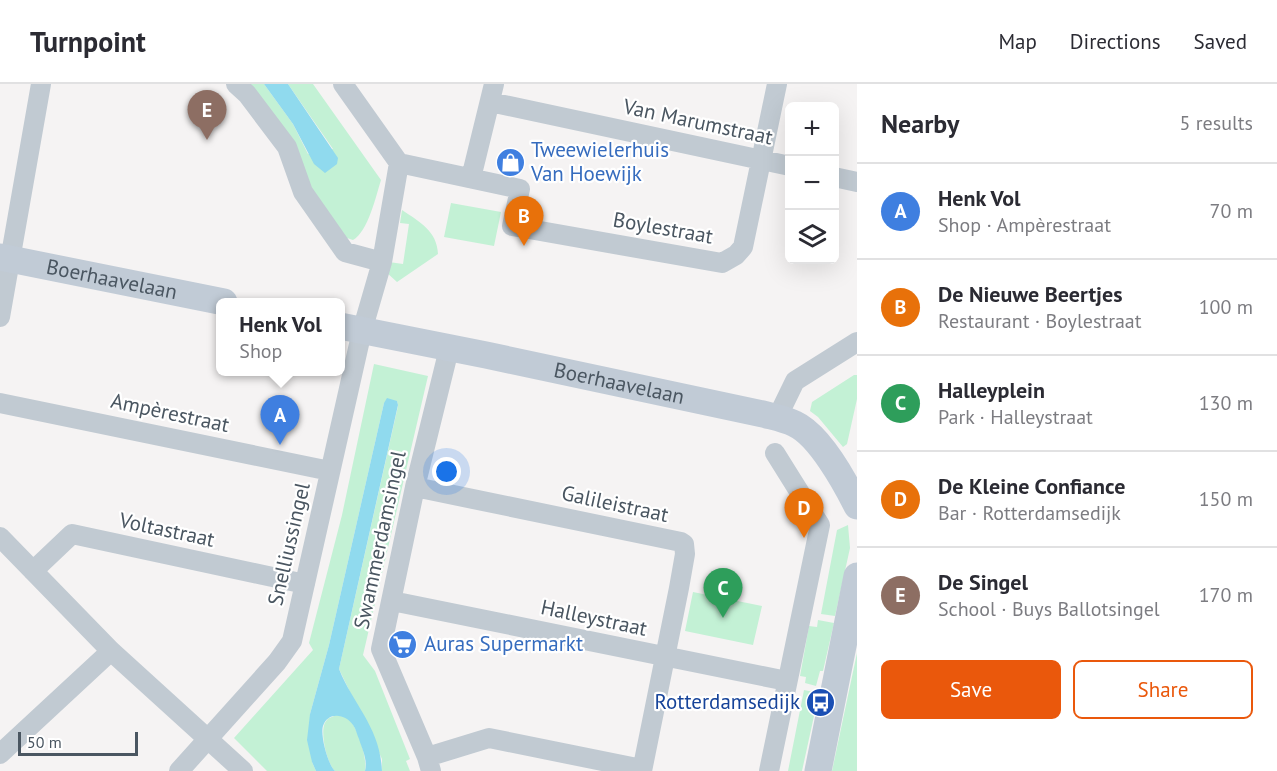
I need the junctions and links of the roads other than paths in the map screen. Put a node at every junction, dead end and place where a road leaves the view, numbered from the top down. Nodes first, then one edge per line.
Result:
1 (40, 84) edge
2 (236, 84) edge
3 (343, 84) edge
4 (777, 84) edge
5 (492, 93) edge
6 (762, 160) junction
7 (399, 163) junction
8 (785, 165) edge
9 (471, 178) junction
10 (839, 178) edge
11 (857, 182) edge
12 (6, 258) edge
13 (382, 262) junction
14 (216, 301) edge
15 (0, 317) edge
16 (351, 328) edge
17 (857, 342) edge
18 (448, 349) junction
19 (345, 369) edge
20 (344, 376) edge
21 (0, 403) edge
22 (777, 418) junction
23 (775, 453) dead end
24 (330, 471) junction
25 (415, 487) junction
26 (857, 506) edge
27 (0, 537) edge
28 (33, 571) junction
29 (857, 576) edge
30 (305, 584) junction
31 (392, 601) junction
32 (111, 651) junction
33 (665, 657) junction
34 (787, 681) junction
35 (207, 740) junction
36 (0, 754) edge
37 (429, 764) edge
38 (642, 770) edge
39 (179, 771) edge
40 (243, 771) edge
41 (768, 771) edge
42 (818, 771) edge

1 - 12 street
2 - 13 street
3 - 7 street
4 - 6 street, Boylestraat
5 - 6 street, Van Marumstraat
5 - 9 street
6 - 8 street, Van Marumstraat
6 - 9 street, Boylestraat
7 - 9 street
7 - 13 street, Snelliussingel
10 - 11 street
12 - 14 street, Boerhaavelaan
12 - 15 street
13 - 16 street, Snelliussingel
16 - 18 street, Boerhaavelaan
16 - 19 street, Snelliussingel
17 - 22 street
18 - 22 street, Boerhaavelaan
18 - 25 street, Swammerdamsingel
20 - 24 street, Snelliussingel
21 - 24 street, Ampèrestraat
22 - 26 street, Boerhaavelaan
23 - 34 street
24 - 30 street, Snelliussingel
25 - 31 street, Swammerdamsingel
25 - 33 street, Galileistraat
27 - 28 street
28 - 30 street, Voltastraat
28 - 32 street
29 - 42 street
30 - 35 street, Snelliussingel
31 - 33 street, Halleystraat
31 - 37 street, Swammerdamsingel
32 - 35 street
32 - 36 street
33 - 34 street, Halleystraat
33 - 38 street, Galileistraat
34 - 41 street
35 - 39 street, Snelliussingel
35 - 40 street
37 - 38 street

